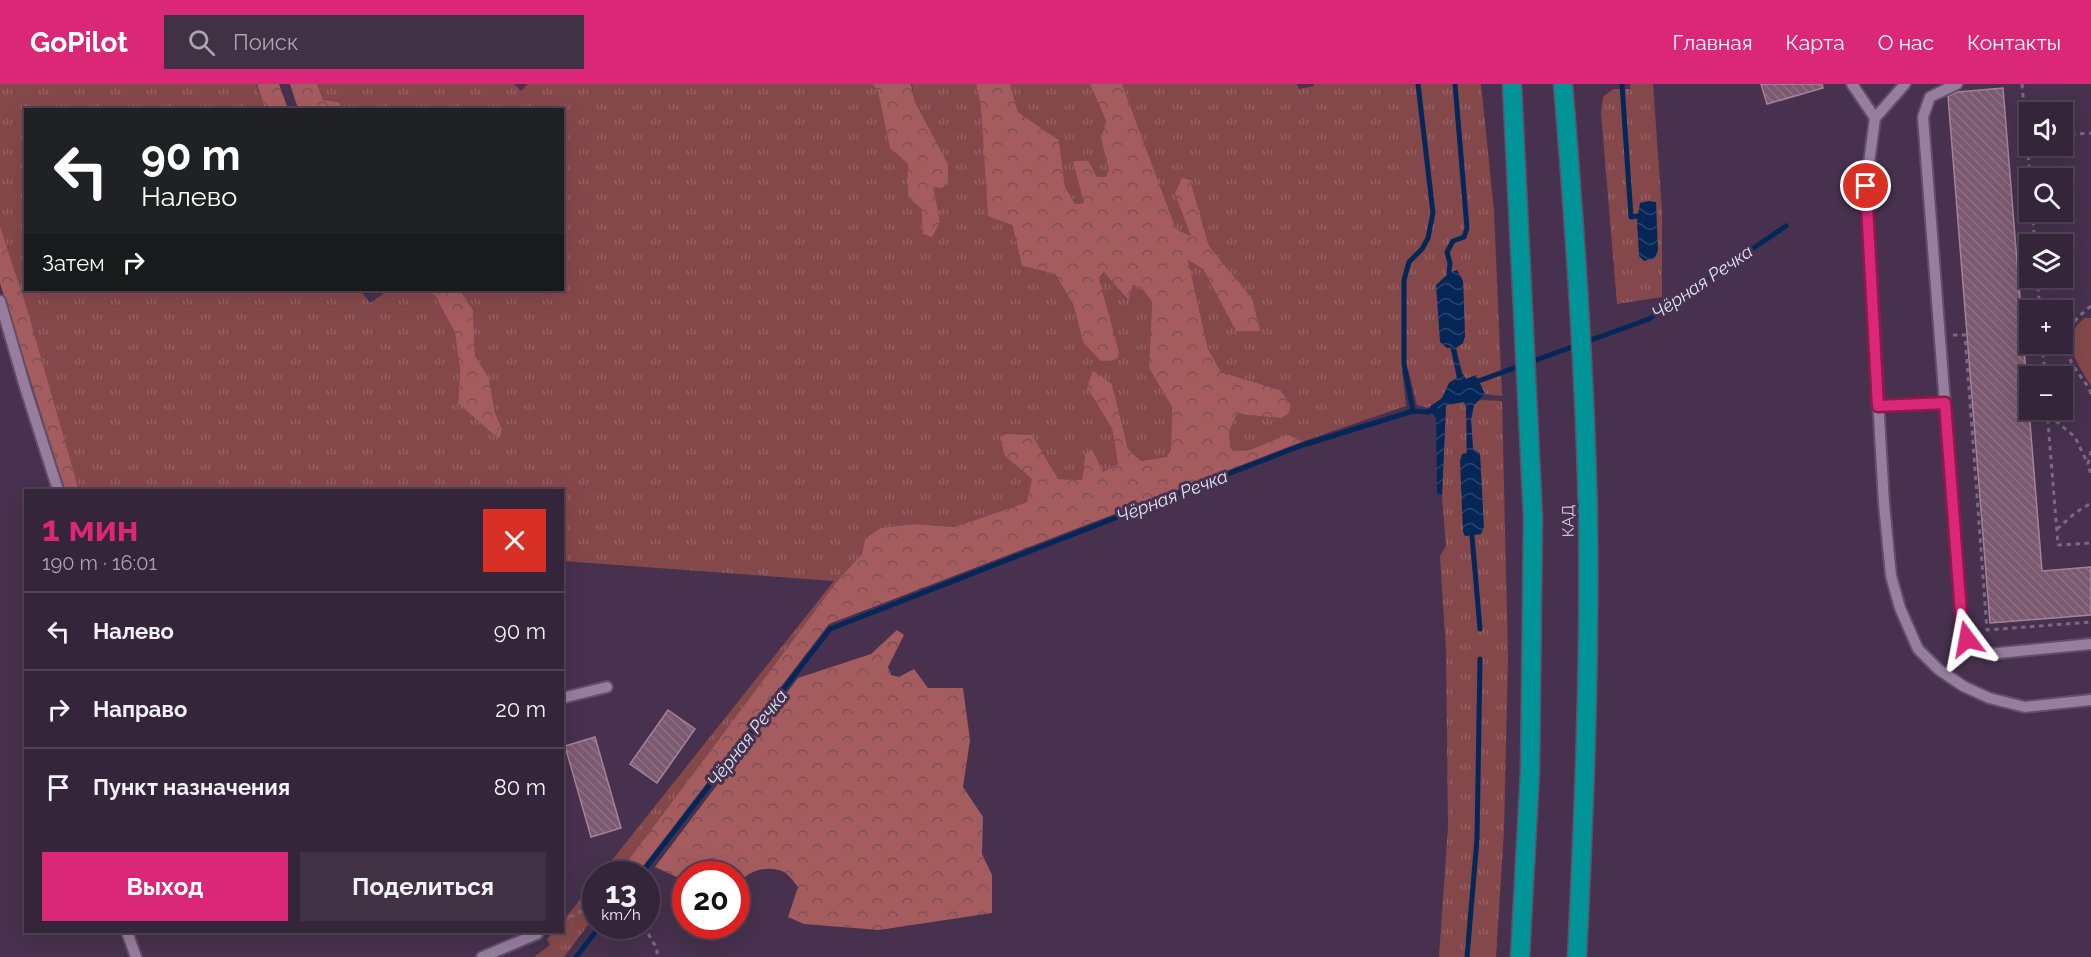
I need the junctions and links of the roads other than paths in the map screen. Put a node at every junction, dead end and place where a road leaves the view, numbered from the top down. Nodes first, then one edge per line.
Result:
1 (1512, 84) edge
2 (1563, 84) edge
3 (1852, 84) edge
4 (1905, 84) edge
5 (1957, 84) edge
6 (1875, 118) junction
7 (0, 302) edge
8 (1945, 403) junction
9 (1878, 406) junction
10 (58, 489) edge
11 (2091, 644) edge
12 (607, 687) dead end
13 (564, 698) edge
14 (2091, 700) edge
15 (127, 933) edge
16 (538, 933) edge
17 (136, 957) edge
18 (482, 957) edge
19 (1521, 957) edge
20 (1577, 957) edge

1 - 19 highway
2 - 20 highway, КАД
3 - 6 street
4 - 6 street
5 - 8 street
6 - 9 street
7 - 10 street
8 - 9 street
8 - 11 street
9 - 14 street
12 - 13 street
15 - 17 street
16 - 18 street

